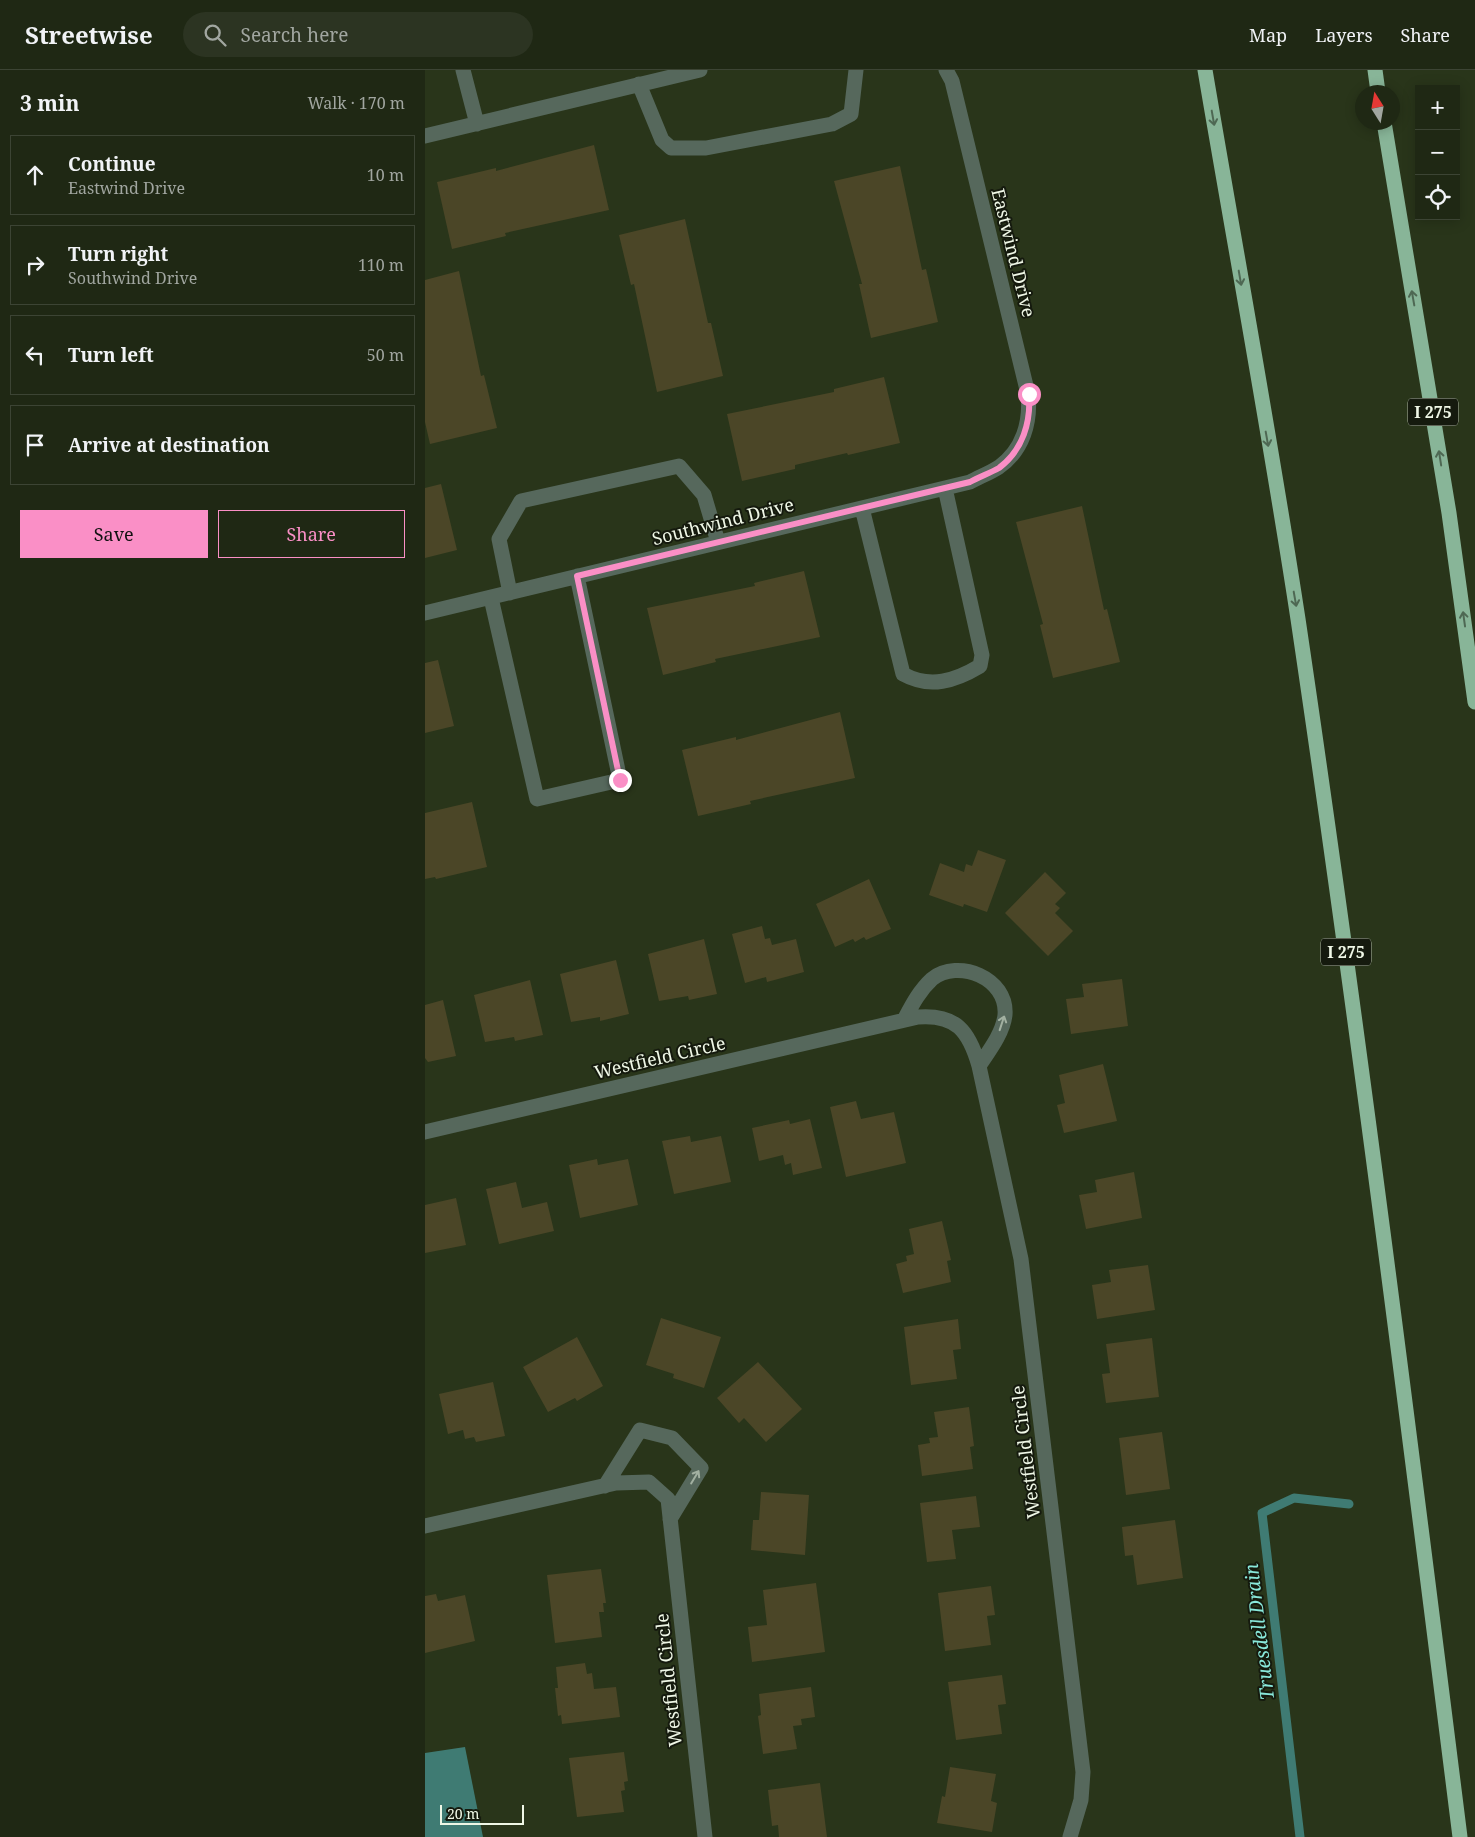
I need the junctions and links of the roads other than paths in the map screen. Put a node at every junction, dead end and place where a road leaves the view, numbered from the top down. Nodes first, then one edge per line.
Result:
1 (463, 70) edge
2 (700, 70) edge
3 (856, 70) edge
4 (946, 70) edge
5 (1205, 70) edge
6 (1375, 70) edge
7 (639, 84) junction
8 (1377, 85) edge
9 (477, 124) junction
10 (1384, 130) edge
11 (425, 136) edge
12 (1019, 445) joint
13 (945, 488) junction
14 (863, 508) junction
15 (718, 542) junction
16 (577, 576) junction
17 (510, 593) junction
18 (491, 598) junction
19 (425, 613) edge
20 (1475, 702) edge
21 (904, 1020) junction
22 (979, 1066) junction
23 (425, 1132) edge
24 (605, 1486) junction
25 (670, 1519) junction
26 (425, 1526) edge
27 (705, 1837) edge
28 (1070, 1837) edge
29 (1460, 1837) edge

1 - 9 street
2 - 7 street
3 - 7 street
4 - 12 street, Eastwind Drive
5 -> 29 highway, I 275
6 - 8 highway
7 - 9 street
9 - 11 street
20 -> 10 highway, I 275
12 - 13 street, Southwind Drive
13 - 14 street, Southwind Drive
13 - 14 street
14 - 15 street, Southwind Drive
15 - 16 street, Southwind Drive
15 - 17 street
16 - 17 street, Southwind Drive
16 - 18 street
17 - 18 street, Southwind Drive
18 - 19 street, Southwind Drive
21 - 22 street, Westfield Circle
22 -> 21 street
21 - 23 street, Westfield Circle
22 - 28 street, Westfield Circle
24 - 25 street, Westfield Circle
25 -> 24 street
24 - 26 street, Westfield Circle
25 - 27 street, Westfield Circle

